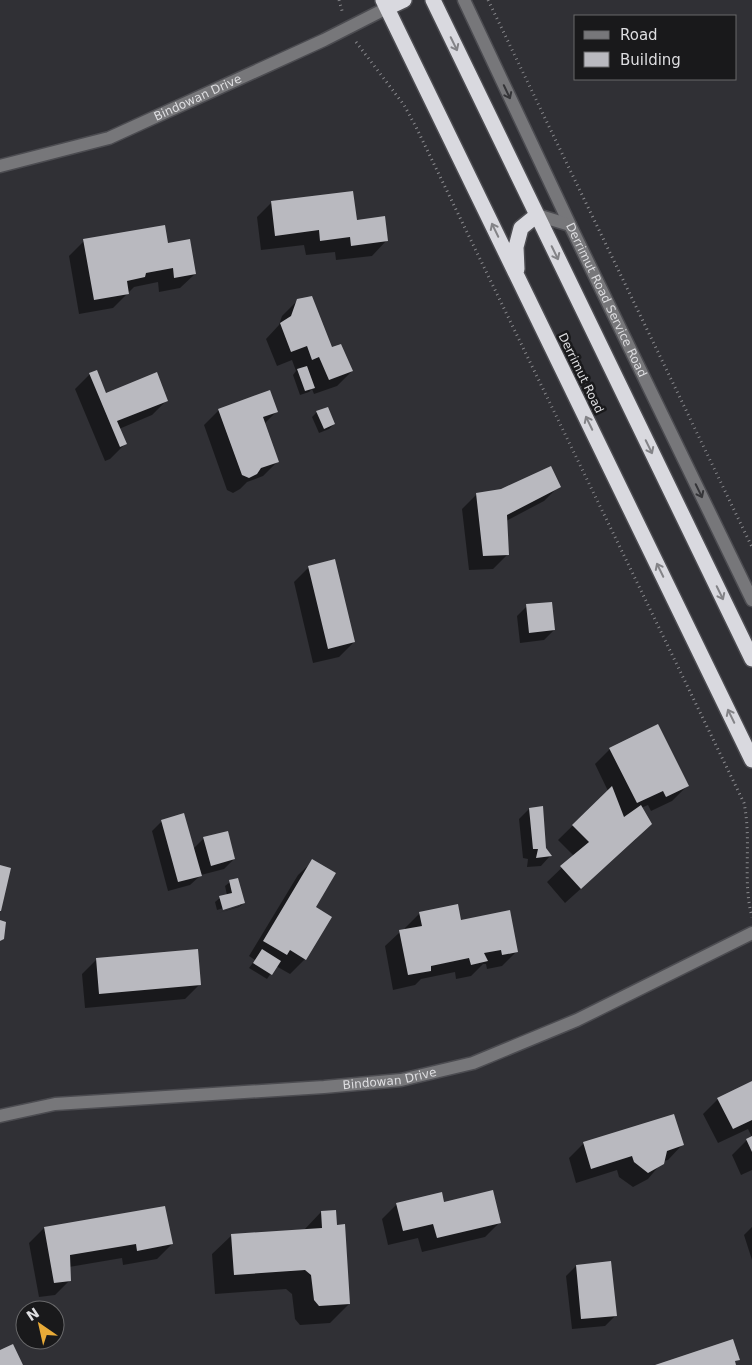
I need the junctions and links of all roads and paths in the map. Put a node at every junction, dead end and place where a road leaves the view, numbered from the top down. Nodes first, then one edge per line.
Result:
1 (339, 0) edge
2 (404, 0) edge
3 (432, 0) edge
4 (464, 0) edge
5 (488, 0) edge
6 (385, 4) edge
7 (348, 28) junction
8 (0, 166) edge
9 (537, 215) junction
10 (570, 225) junction
11 (518, 276) junction
12 (752, 547) edge
13 (752, 600) edge
14 (752, 659) edge
15 (752, 760) edge
16 (752, 918) edge
17 (752, 933) edge
18 (0, 1116) edge

1 - 7 path
2 - 6 highway
3 -> 9 highway
4 -> 10 street, Derrimut Road Service Road
5 - 12 path
6 - 7 street, Bindowan Drive
11 -> 6 highway, Derrimut Road
7 - 8 street, Bindowan Drive
7 - 16 path
9 - 10 street
9 - 11 highway
9 -> 14 highway
10 -> 13 street, Derrimut Road Service Road
15 -> 11 highway, Derrimut Road
17 - 18 street, Bindowan Drive

